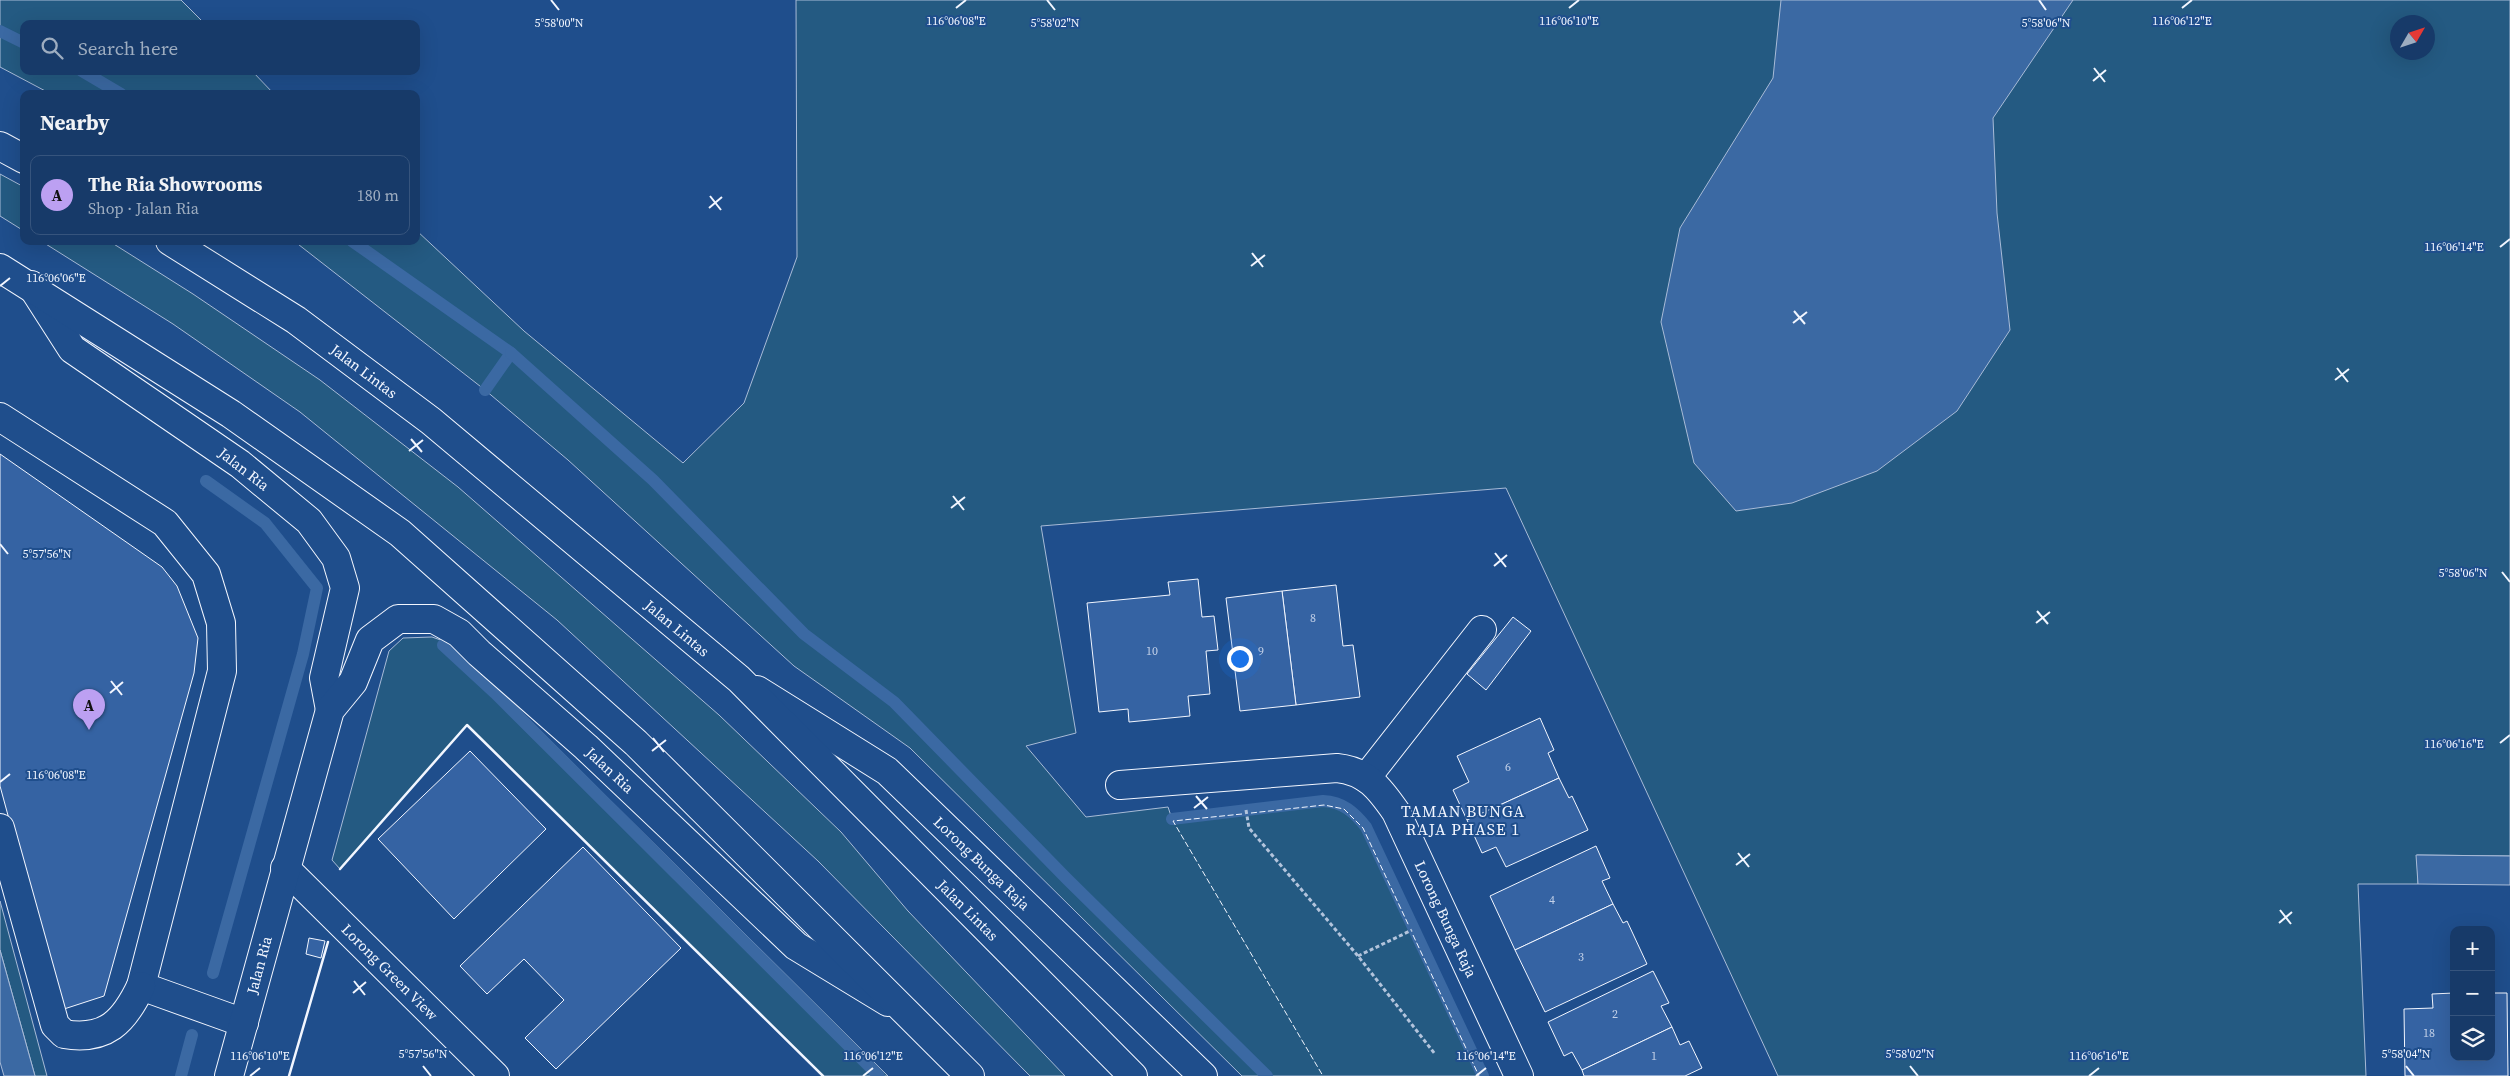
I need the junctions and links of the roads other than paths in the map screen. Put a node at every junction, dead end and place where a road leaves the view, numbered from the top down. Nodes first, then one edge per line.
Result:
1 (0, 146) edge
2 (20, 158) edge
3 (176, 245) edge
4 (0, 268) edge
5 (31, 285) junction
6 (0, 417) edge
7 (1482, 630) dead end
8 (739, 679) junction
9 (330, 710) junction
10 (1366, 778) junction
11 (1120, 785) dead end
12 (0, 828) edge
13 (285, 868) junction
14 (141, 986) junction
15 (906, 1012) junction
16 (244, 1023) junction
17 (1106, 1049) junction
18 (229, 1076) edge
19 (495, 1076) edge
20 (970, 1076) edge
21 (1115, 1076) edge
22 (1133, 1076) edge
23 (1203, 1076) edge
24 (1518, 1076) edge

1 - 2 main road
3 - 8 main road, Jalan Lintas
4 - 5 main road
5 - 9 main road, Jalan Ria
5 - 15 main road
6 - 14 main road
7 - 10 main road
8 - 17 main road, Jalan Lintas
8 - 23 main road, Lorong Bunga Raja
9 - 13 main road, Jalan Ria
9 - 15 main road, Jalan Ria
10 - 11 main road, Lorong Bunga Raja
10 - 24 main road, Lorong Bunga Raja
12 - 14 main road
13 - 16 main road, Jalan Ria
13 - 19 main road, Lorong Green View
14 - 16 main road
15 - 20 main road
16 - 18 main road, Jalan Ria
17 - 21 main road
17 - 22 main road, Jalan Lintas

